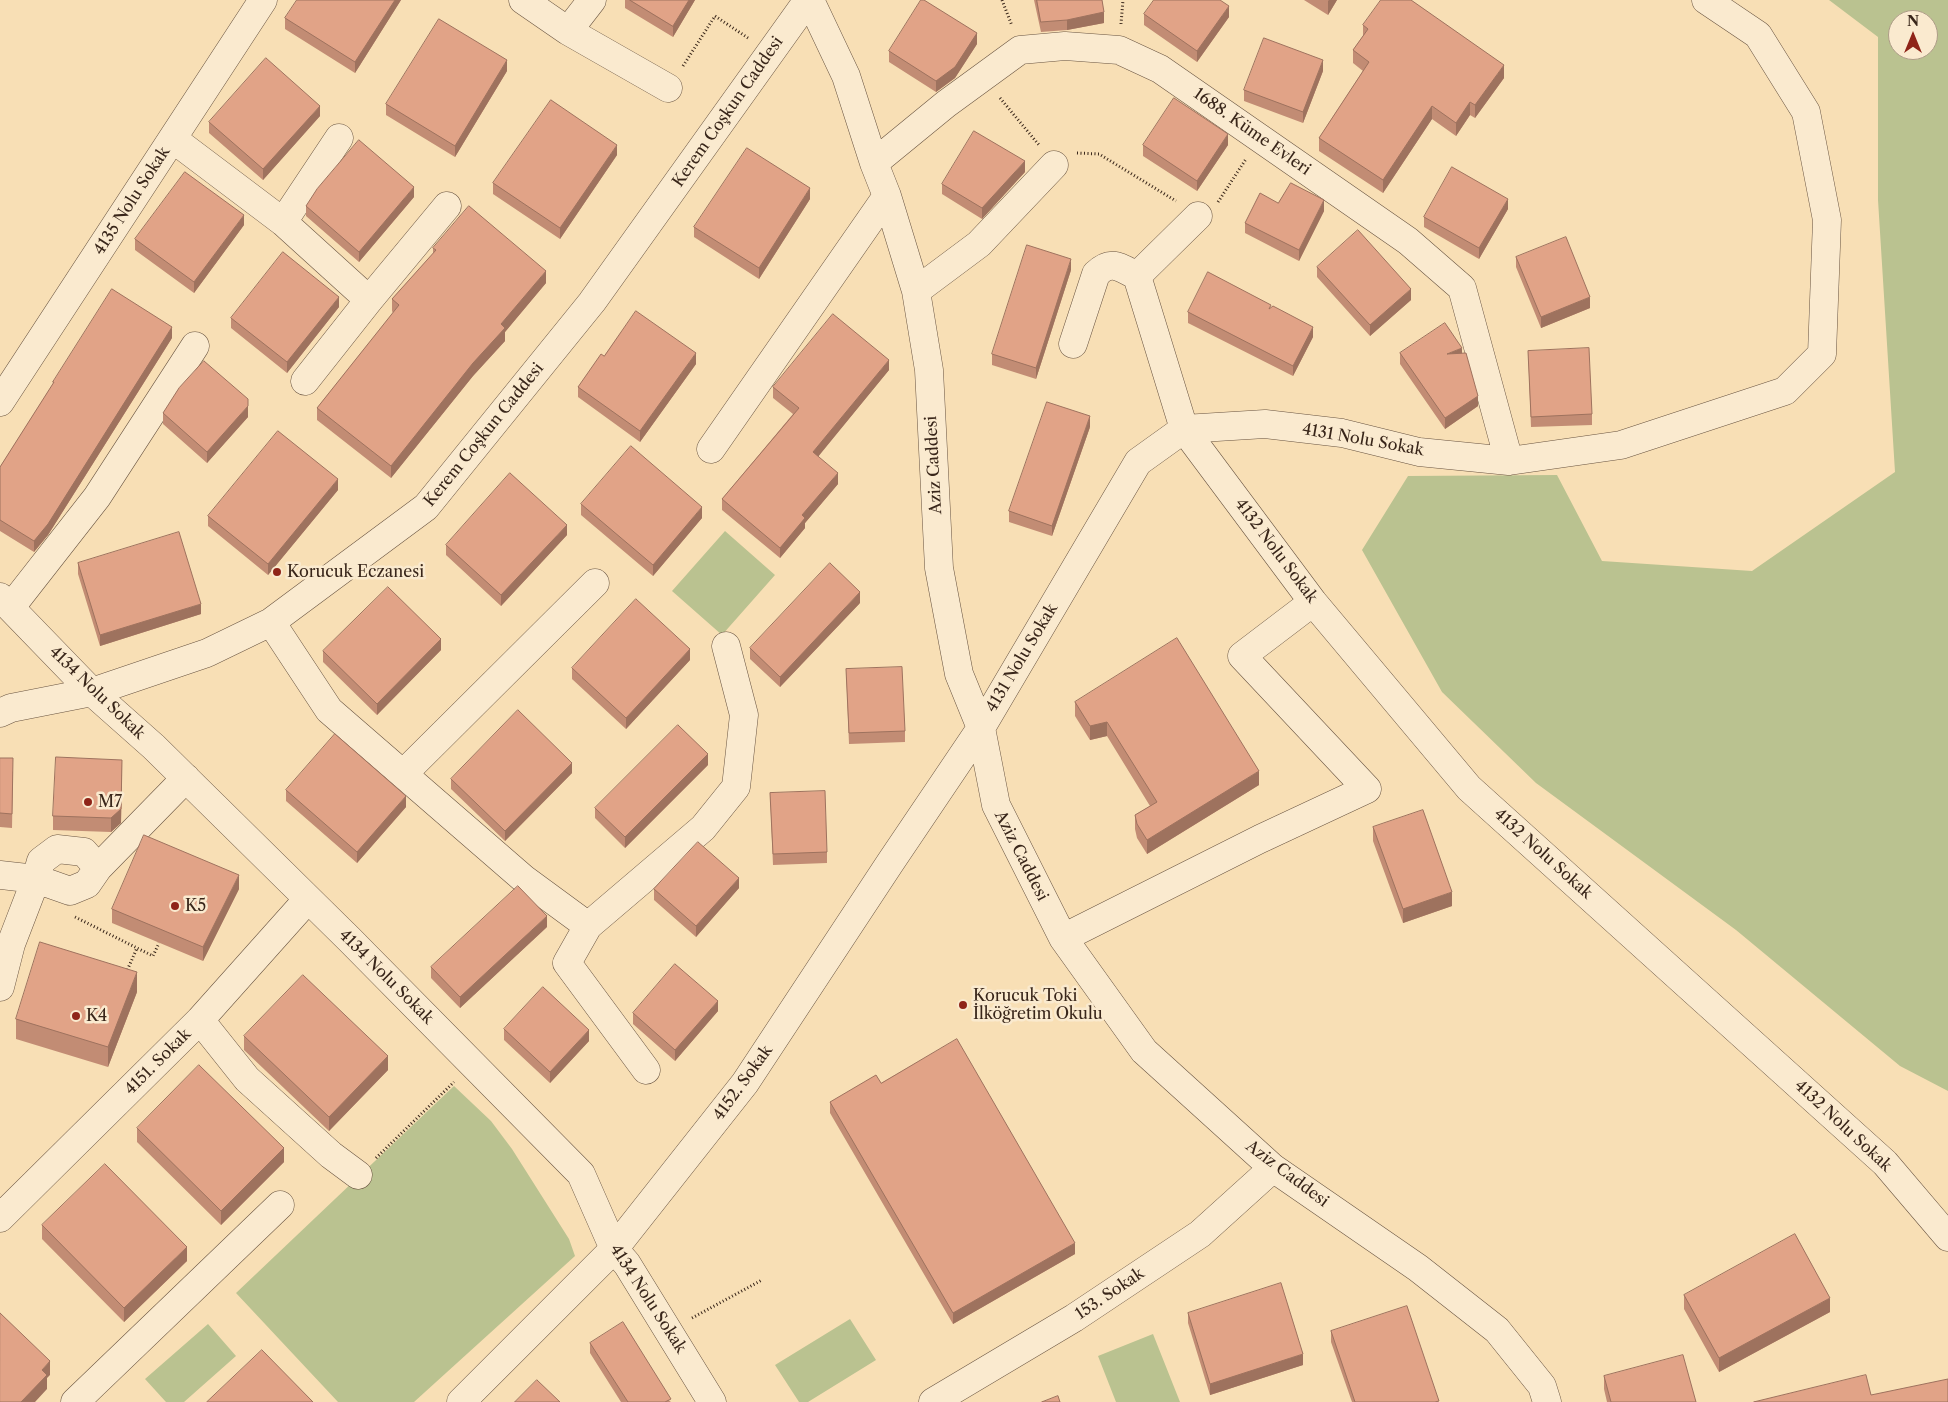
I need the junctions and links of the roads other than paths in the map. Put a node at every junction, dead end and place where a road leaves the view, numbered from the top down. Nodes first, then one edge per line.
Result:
1 (264, 0) edge
2 (523, 0) edge
3 (592, 0) edge
4 (809, 0) edge
5 (1706, 0) edge
6 (568, 31) junction
7 (668, 88) road end
8 (339, 138) dead end
9 (173, 139) junction
10 (874, 163) junction
11 (1054, 165) road end
12 (887, 196) junction
13 (447, 206) dead end
14 (1198, 216) road end
15 (283, 222) junction
16 (1136, 276) junction
17 (916, 291) junction
18 (368, 300) junction
19 (1073, 344) dead end
20 (195, 346) dead end
21 (305, 381) dead end
22 (0, 402) edge
23 (1184, 429) junction
24 (712, 449) dead end
25 (1509, 461) junction
26 (595, 583) dead end
27 (5, 602) edge
28 (1313, 602) junction
29 (271, 622) junction
30 (726, 646) dead end
31 (92, 692) junction
32 (0, 713) edge
33 (981, 728) junction
34 (403, 774) junction
35 (186, 778) junction
36 (98, 868) junction
37 (0, 875) edge
38 (36, 879) junction
39 (308, 899) junction
40 (588, 926) junction
41 (1063, 938) junction
42 (0, 986) edge
43 (200, 1020) junction
44 (646, 1070) dead end
45 (1273, 1168) junction
46 (358, 1175) road end
47 (280, 1204) dead end
48 (0, 1218) edge
49 (1948, 1237) edge
50 (614, 1249) junction
51 (89, 1398) edge
52 (461, 1402) edge
53 (712, 1402) edge
54 (934, 1402) edge
55 (1547, 1402) edge

1 - 9 street, 4135 Nolu Sokak
2 - 6 street
3 - 6 street
4 - 10 street, Aziz Caddesi
4 - 29 street, Kerem Coşkun Caddesi
5 - 25 street, 4131 Nolu Sokak
6 - 7 street
8 - 15 street
9 - 15 street
9 - 22 street, 4135 Nolu Sokak
10 - 12 street, Aziz Caddesi
10 - 25 street, 1688. Küme Evleri
11 - 17 street
12 - 17 street, Aziz Caddesi
12 - 24 street
13 - 18 street
14 - 16 street
15 - 18 street
16 - 19 street
16 - 23 street, 4132 Nolu Sokak
17 - 33 street, Aziz Caddesi
18 - 21 street
20 - 27 street
23 - 25 street, 4131 Nolu Sokak
23 - 28 street, 4132 Nolu Sokak
23 - 33 street, 4131 Nolu Sokak
26 - 34 street
27 - 31 street, 4134 Nolu Sokak
28 - 41 street
28 - 49 street, 4132 Nolu Sokak
29 - 31 street, Kerem Coşkun Caddesi
29 - 34 street
30 - 40 street
31 - 32 street, Kerem Coşkun Caddesi
31 - 35 street, 4134 Nolu Sokak
33 - 41 street, Aziz Caddesi
33 - 50 street, 4152. Sokak
34 - 40 street
35 - 36 street
35 - 39 street, 4134 Nolu Sokak
36 - 38 street
36 - 38 street
37 - 38 street
38 - 42 street
39 - 43 street, 4151. Sokak
39 - 50 street, 4134 Nolu Sokak
40 - 44 street
41 - 45 street, Aziz Caddesi
43 - 46 street
43 - 48 street, 4151. Sokak
45 - 54 street, 153. Sokak
45 - 55 street, Aziz Caddesi
47 - 51 street
50 - 52 street, 4152. Sokak
50 - 53 street, 4134 Nolu Sokak

